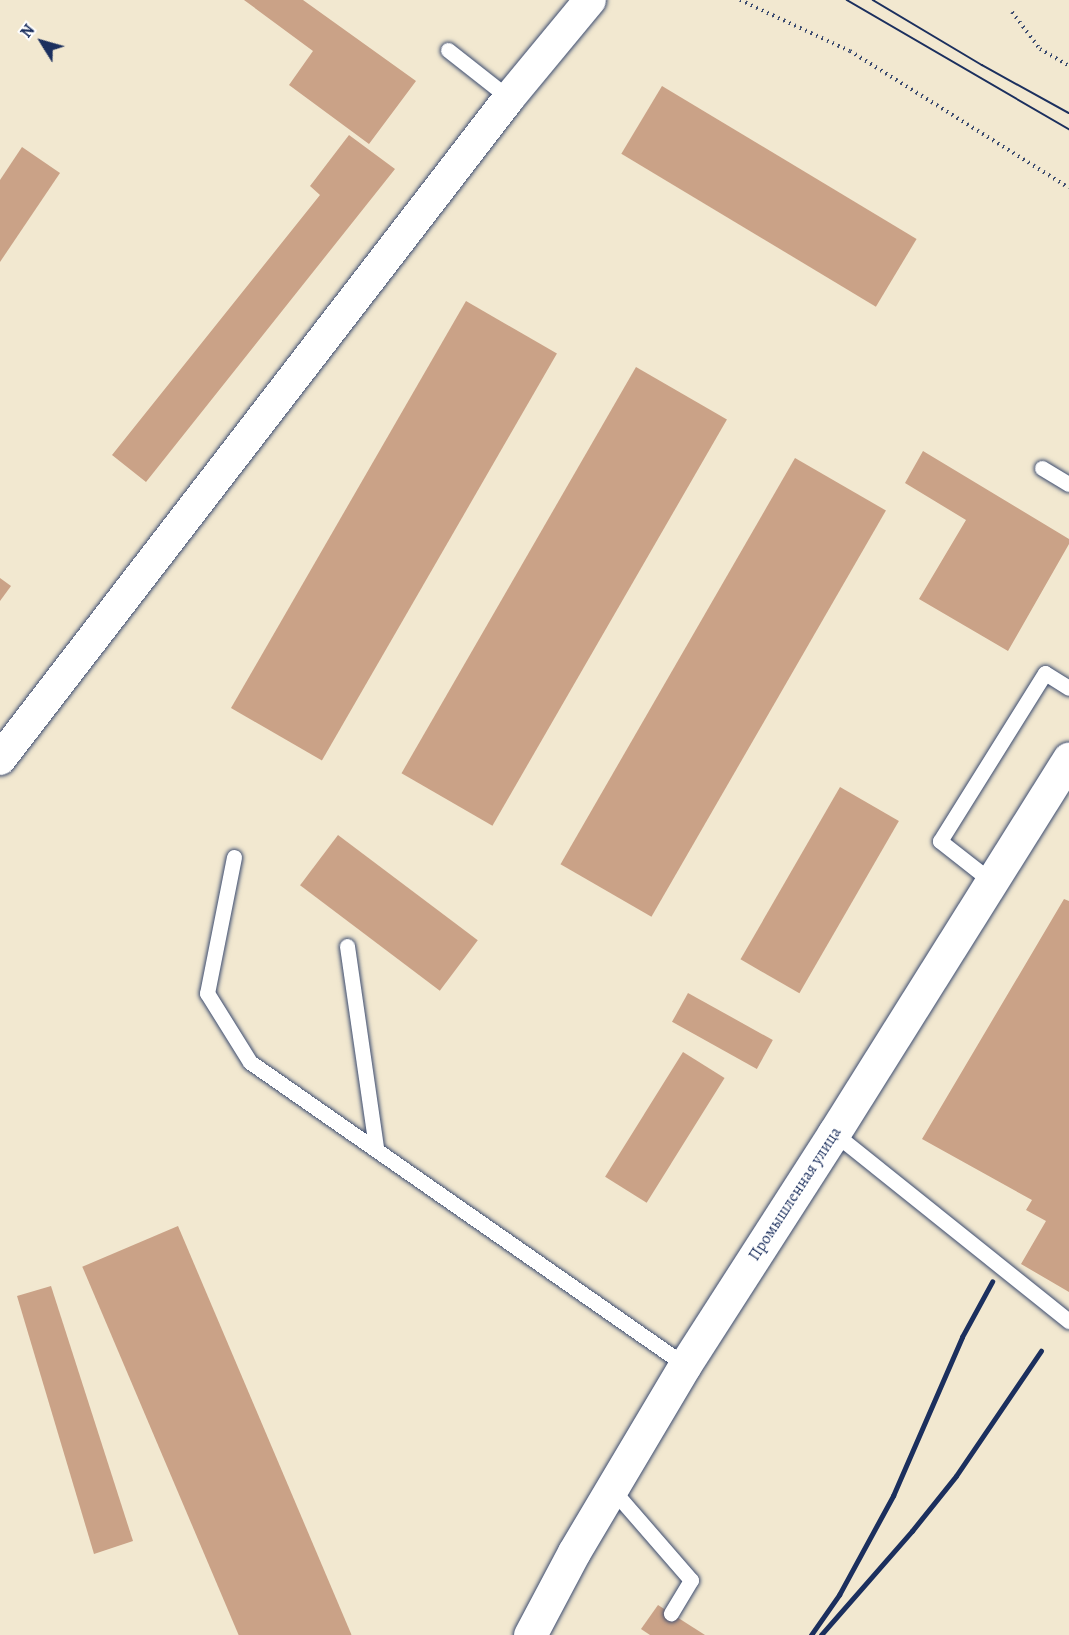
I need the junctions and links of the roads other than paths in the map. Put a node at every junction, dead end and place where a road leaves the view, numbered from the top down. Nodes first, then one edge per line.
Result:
1 (590, 0) edge
2 (448, 50) dead end
3 (509, 98) junction
4 (1042, 468) dead end
5 (1069, 484) edge
6 (1069, 687) edge
7 (0, 759) edge
8 (1069, 759) edge
9 (234, 857) dead end
10 (992, 881) junction
11 (346, 946) dead end
12 (834, 1133) junction
13 (376, 1147) junction
14 (1069, 1321) edge
15 (684, 1365) junction
16 (611, 1488) junction
17 (671, 1613) dead end
18 (530, 1635) edge

1 - 3 street
2 - 3 lane
3 - 7 street
4 - 5 lane
6 - 10 lane
8 - 10 street, Промышленная улица
9 - 13 lane
10 - 12 street, Промышленная улица
11 - 13 lane
12 - 14 lane
12 - 15 street, Промышленная улица
13 - 15 lane
15 - 16 street, Промышленная улица
16 - 17 lane
16 - 18 street, Промышленная улица

